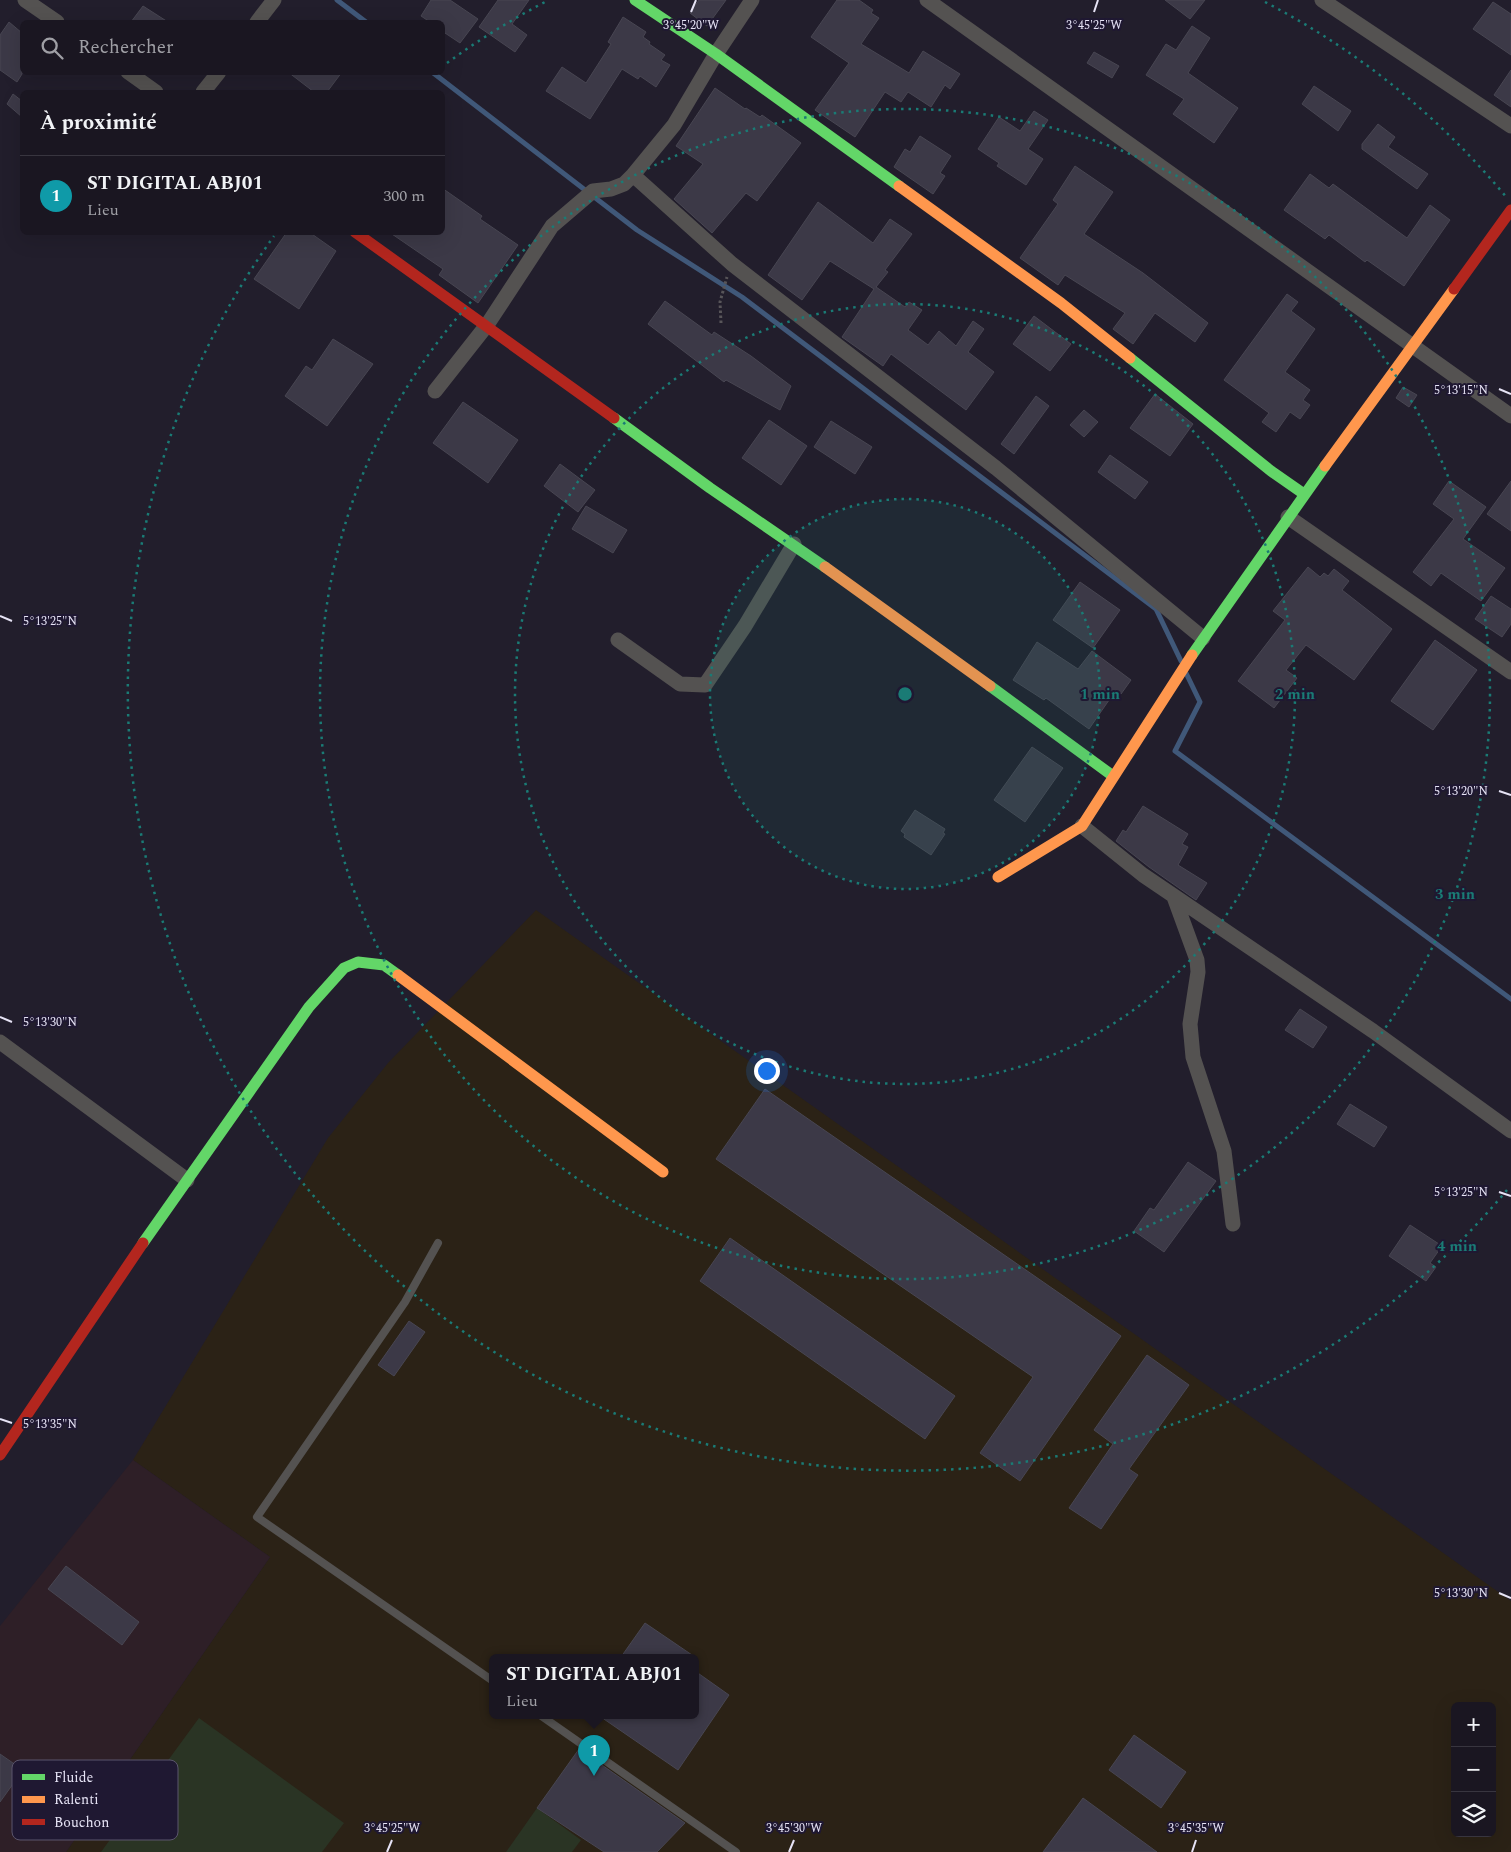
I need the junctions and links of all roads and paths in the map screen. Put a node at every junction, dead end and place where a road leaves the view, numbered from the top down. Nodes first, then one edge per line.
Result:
1 (25, 0) edge
2 (274, 0) edge
3 (635, 0) edge
4 (752, 0) edge
5 (927, 0) edge
6 (1322, 0) edge
7 (54, 20) edge
8 (259, 20) edge
9 (716, 54) junction
10 (132, 75) edge
11 (217, 75) edge
12 (153, 90) edge
13 (205, 90) edge
14 (1511, 126) edge
15 (633, 176) junction
16 (1511, 210) edge
17 (360, 235) edge
18 (732, 264) junction
19 (721, 322) dead end
20 (487, 325) junction
21 (1414, 345) junction
22 (435, 391) dead end
23 (1511, 416) edge
24 (1304, 494) junction
25 (1288, 517) junction
26 (794, 544) junction
27 (1203, 638) junction
28 (618, 640) dead end
29 (1511, 672) edge
30 (1113, 776) junction
31 (1082, 826) junction
32 (998, 877) dead end
33 (1174, 897) junction
34 (0, 1042) edge
35 (1511, 1131) edge
36 (663, 1172) dead end
37 (187, 1180) junction
38 (1233, 1224) dead end
39 (438, 1243) dead end
40 (0, 1455) edge
41 (489, 1679) edge
42 (546, 1719) edge
43 (736, 1852) edge

1 - 7 street
2 - 8 street
3 - 9 street
4 - 9 street
5 - 21 street
6 - 14 street
9 - 15 street
9 - 24 street
10 - 12 street
11 - 13 street
15 - 18 street
15 - 20 street
16 - 21 street
17 - 20 street
18 - 19 path
18 - 27 street
20 - 22 street
20 - 26 street
21 - 23 street
21 - 24 street
24 - 25 street
25 - 27 street
25 - 29 street
26 - 28 street
26 - 30 street
27 - 30 street
30 - 31 street
31 - 32 street
31 - 33 street
33 - 35 street
33 - 38 street
34 - 37 street
36 - 37 street
37 - 40 street
39 - 41 lane
42 - 43 lane

